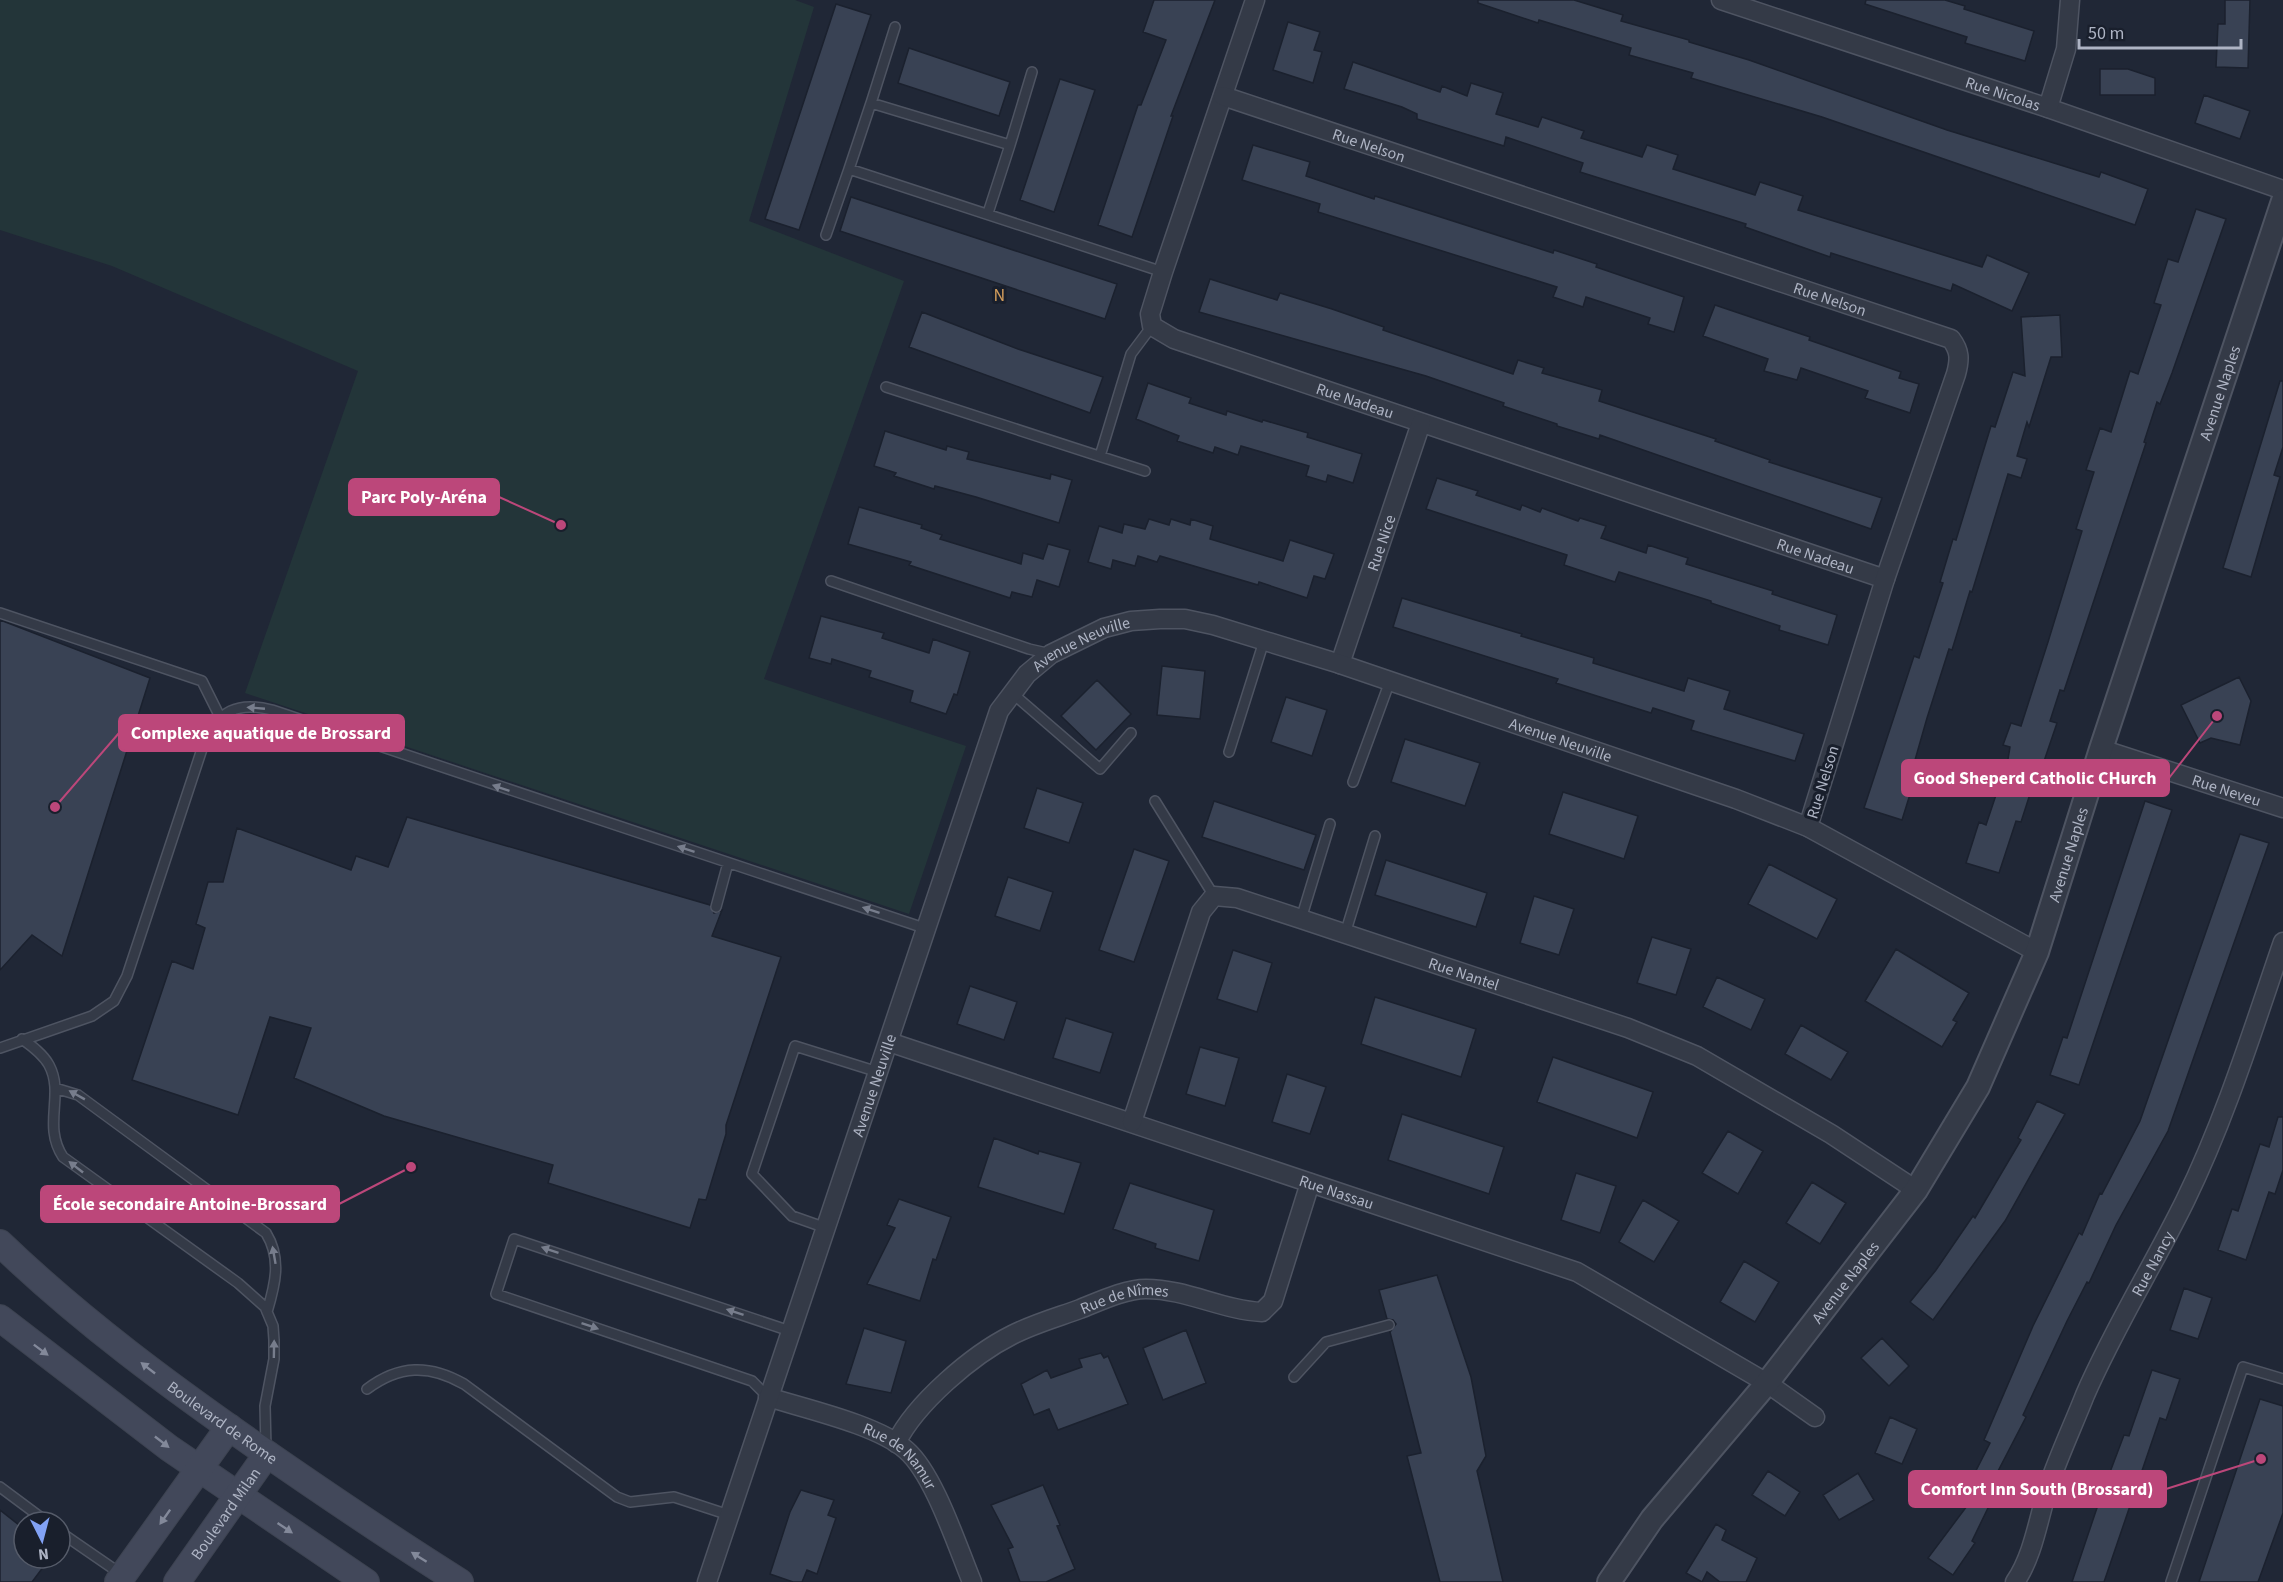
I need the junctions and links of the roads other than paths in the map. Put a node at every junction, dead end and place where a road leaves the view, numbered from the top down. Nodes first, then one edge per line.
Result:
1 (1255, 0) edge
2 (1721, 0) edge
3 (2070, 0) edge
4 (896, 27) dead end
5 (1032, 72) dead end
6 (1223, 96) junction
7 (871, 102) junction
8 (2048, 108) junction
9 (1010, 145) junction
10 (849, 169) junction
11 (2283, 190) edge
12 (2283, 201) edge
13 (988, 213) junction
14 (826, 235) dead end
15 (1163, 272) junction
16 (1152, 326) junction
17 (886, 387) dead end
18 (1421, 423) junction
19 (1100, 456) junction
20 (1146, 471) dead end
21 (1885, 579) junction
22 (831, 580) dead end
23 (0, 613) edge
24 (1264, 641) junction
25 (1051, 654) junction
26 (1340, 664) junction
27 (1390, 681) junction
28 (1011, 692) junction
29 (220, 717) junction
30 (1131, 733) dead end
31 (2101, 749) junction
32 (1229, 752) dead end
33 (1353, 782) dead end
34 (1155, 801) dead end
35 (2283, 808) edge
36 (1330, 824) dead end
37 (1808, 827) junction
38 (1375, 836) dead end
39 (728, 863) junction
40 (1214, 896) junction
41 (716, 907) dead end
42 (1301, 919) junction
43 (927, 929) junction
44 (1345, 934) junction
45 (2283, 942) edge
46 (2037, 952) junction
47 (22, 1039) junction
48 (889, 1042) junction
49 (0, 1048) edge
50 (878, 1072) junction
51 (55, 1088) junction
52 (1132, 1122) junction
53 (1310, 1183) junction
54 (1916, 1190) junction
55 (826, 1228) junction
56 (0, 1243) edge
57 (267, 1312) junction
58 (0, 1318) edge
59 (1389, 1325) dead end
60 (790, 1331) junction
61 (1294, 1377) dead end
62 (2283, 1379) edge
63 (1767, 1383) junction
64 (367, 1389) dead end
65 (768, 1397) junction
66 (1815, 1417) dead end
67 (229, 1427) junction
68 (896, 1443) junction
69 (267, 1454) junction
70 (199, 1469) junction
71 (0, 1486) edge
72 (237, 1496) junction
73 (31, 1510) edge
74 (729, 1515) junction
75 (72, 1541) edge
76 (121, 1579) edge
77 (1613, 1580) edge
78 (177, 1582) edge
79 (366, 1582) edge
80 (460, 1582) edge
81 (707, 1582) edge
82 (972, 1582) edge
83 (2015, 1582) edge
84 (2171, 1582) edge

1 - 6 street
2 - 8 street, Rue Nicolas
3 - 8 street
4 - 7 lane
5 - 9 lane
6 - 15 street
6 - 21 street, Rue Nelson
7 - 9 lane
7 - 10 lane
8 - 11 street, Rue Nicolas
9 - 13 lane
10 - 13 lane
10 - 14 lane
12 - 31 street, Avenue Naples
13 - 15 lane
15 - 16 street
16 - 18 street, Rue Nadeau
16 - 19 lane
17 - 19 lane
18 - 21 street, Rue Nadeau
18 - 26 street, Rue Nice
19 - 20 lane
21 - 37 street, Rue Nelson
22 - 25 lane
23 - 29 lane
24 - 25 street, Avenue Neuville
24 - 26 street, Avenue Neuville
24 - 32 lane
25 - 28 street, Avenue Neuville
26 - 27 street, Avenue Neuville
27 - 33 lane
27 - 37 street, Avenue Neuville
28 - 30 lane
28 - 43 street, Avenue Neuville
39 -> 29 lane
29 - 47 lane
31 - 35 street, Rue Neveu
31 - 46 street, Avenue Naples
34 - 40 lane
36 - 42 lane
37 - 46 street, Avenue Neuville
38 - 44 lane
39 - 41 lane
43 -> 39 lane
40 - 42 street, Rue Nantel
40 - 52 street
42 - 44 street, Rue Nantel
43 - 48 street, Avenue Neuville
44 - 54 street, Rue Nantel
45 - 83 street, Rue Nancy
46 - 54 street, Avenue Naples
47 - 49 lane
47 - 51 lane
48 - 50 street, Avenue Neuville
48 - 52 street, Rue Nassau
50 - 55 street, Avenue Neuville
50 - 55 lane
57 -> 51 lane
57 -> 51 lane
52 - 53 street, Rue Nassau
53 - 63 street, Rue Nassau
53 - 68 street, Rue de Nîmes
54 - 63 street, Avenue Naples
55 - 60 street, Avenue Neuville
67 -> 56 main road, Boulevard de Rome
69 -> 57 lane, Boulevard Milan
58 -> 70 main road
59 - 61 lane
60 - 65 street, Avenue Neuville
60 -> 65 lane
62 - 84 lane
63 - 66 street
63 - 77 street, Avenue Naples
64 - 74 lane
65 - 68 street, Rue de Namur
65 - 74 street, Avenue Neuville
67 - 69 main road, Boulevard de Rome
67 - 70 main road
68 - 82 street, Rue de Namur
69 - 72 main road, Boulevard Milan
80 -> 69 main road, Boulevard de Rome
70 - 72 main road
70 -> 76 main road
71 - 73 lane
72 - 78 main road, Boulevard Milan
72 -> 79 main road
74 - 81 street, Avenue Neuville
75 - 76 lane

